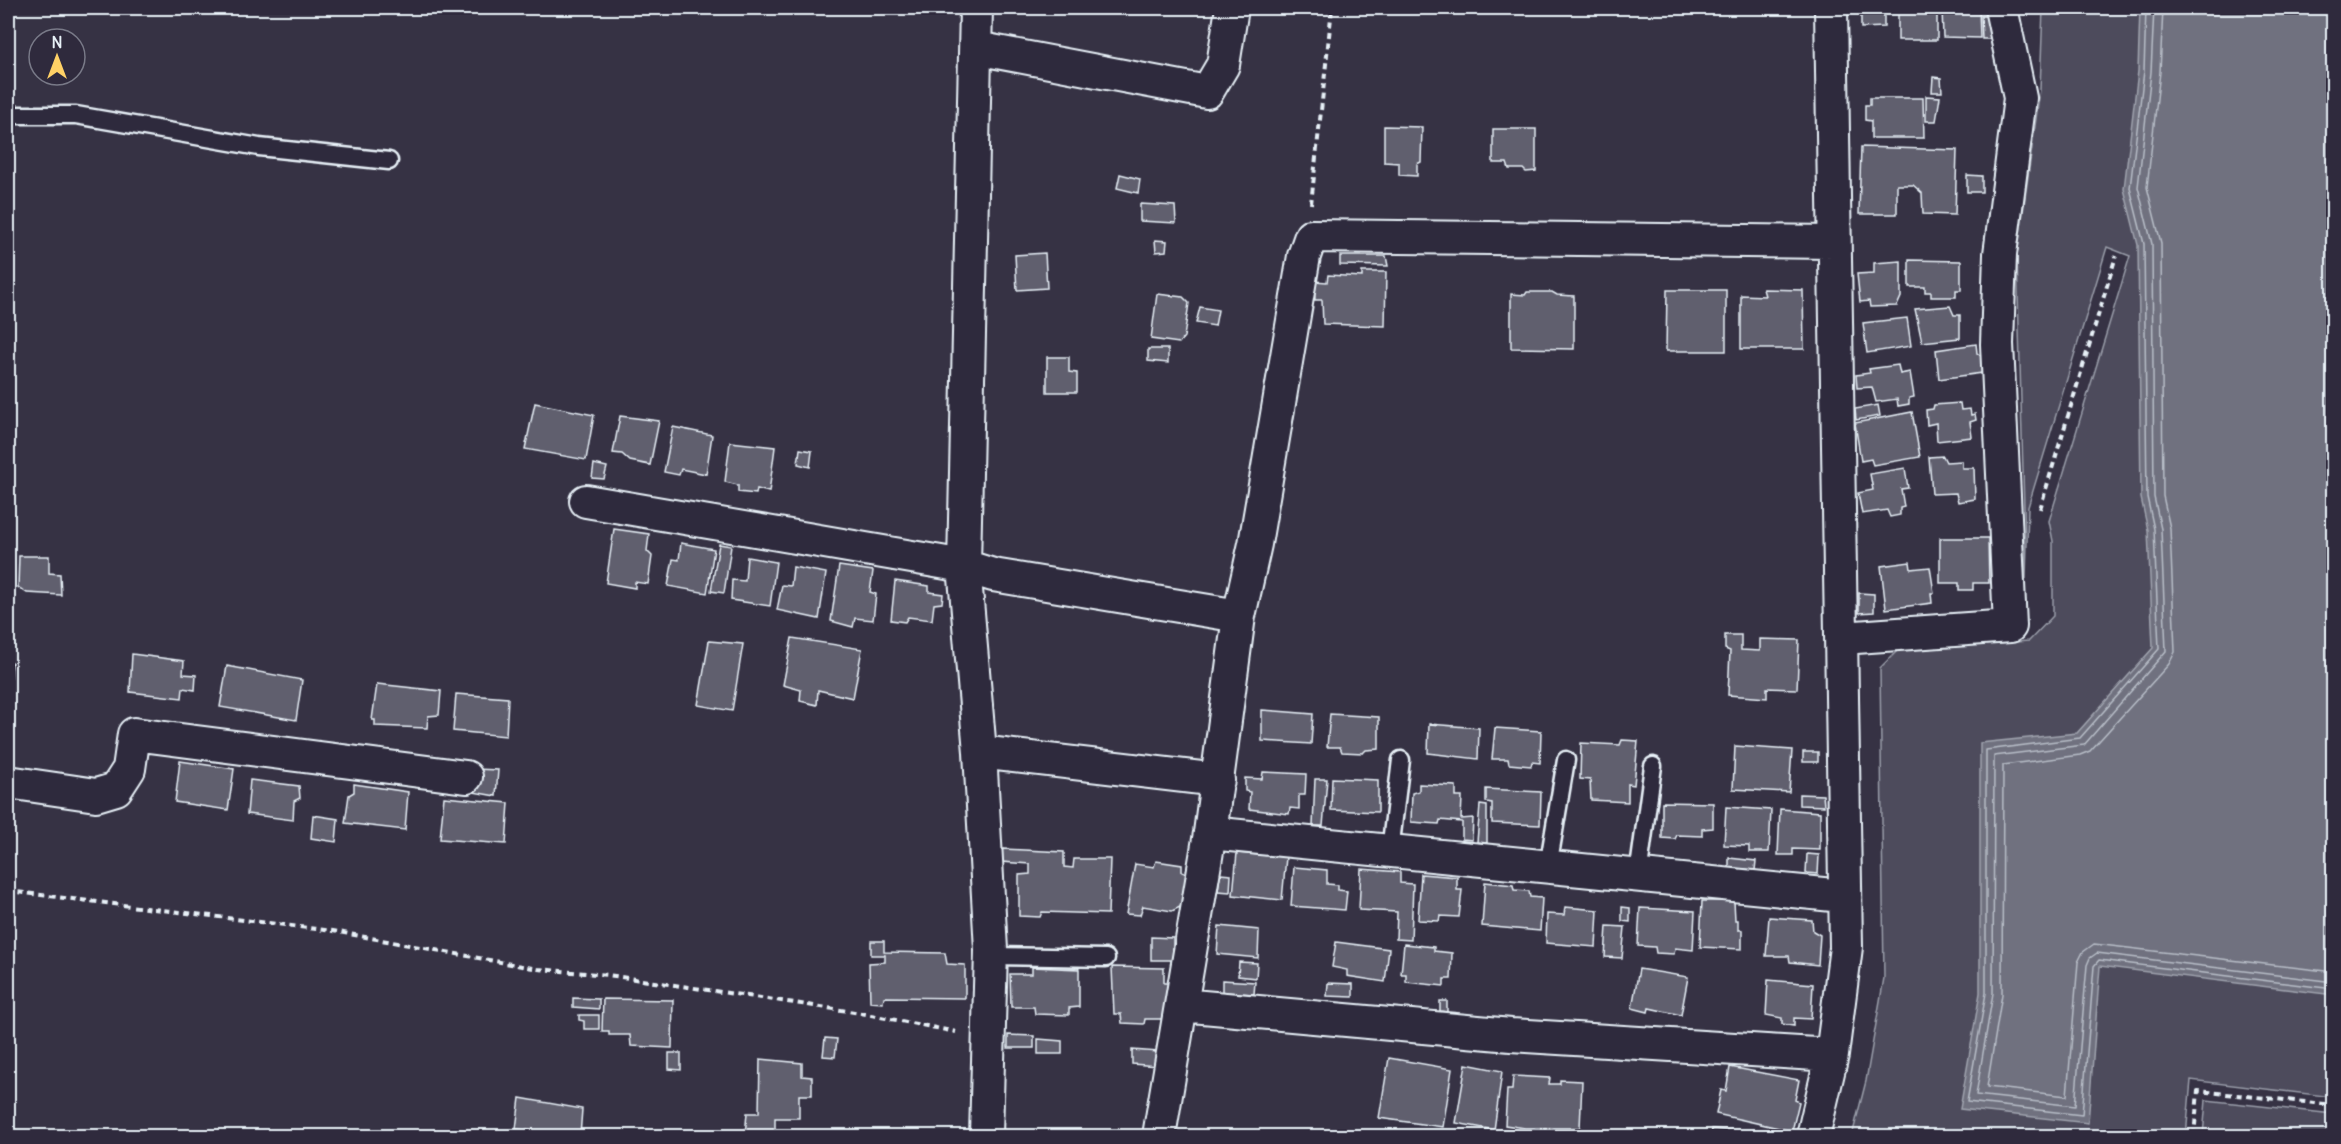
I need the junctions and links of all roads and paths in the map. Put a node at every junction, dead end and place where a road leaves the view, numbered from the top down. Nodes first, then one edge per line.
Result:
1 (976, 8) edge
2 (1232, 8) edge
3 (1332, 8) edge
4 (1831, 8) edge
5 (2001, 8) edge
6 (976, 48) junction
7 (8, 115) edge
8 (389, 161) dead end
9 (1311, 236) junction
10 (1833, 242) junction
11 (2116, 256) dead end
12 (586, 501) dead end
13 (2039, 515) dead end
14 (964, 566) junction
15 (1239, 616) junction
16 (1842, 638) junction
17 (980, 752) junction
18 (1401, 760) dead end
19 (1566, 760) dead end
20 (1653, 766) dead end
21 (466, 777) dead end
22 (1218, 780) junction
23 (8, 782) edge
24 (1210, 833) junction
25 (1390, 851) junction
26 (1548, 867) junction
27 (1638, 876) junction
28 (8, 891) edge
29 (1843, 896) junction
30 (991, 956) junction
31 (1106, 958) dead end
32 (1181, 1005) junction
33 (988, 1039) junction
34 (1832, 1055) junction
35 (2334, 1105) edge
36 (986, 1137) edge
37 (1159, 1137) edge
38 (1813, 1137) edge
39 (2194, 1137) edge

1 - 6 street
2 - 6 street
3 - 9 path
4 - 10 street
5 - 16 street
6 - 14 street
7 - 8 lane
9 - 10 street
9 - 15 street
10 - 16 street
11 - 13 path
12 - 14 street
14 - 15 street
14 - 17 street
15 - 22 street
16 - 29 street
17 - 22 street
17 - 30 street
18 - 25 lane
19 - 26 lane
20 - 27 lane
21 - 23 street
22 - 24 street
24 - 25 street
24 - 32 street
25 - 26 street
26 - 27 street
27 - 29 street
28 - 33 path
29 - 34 street
30 - 31 lane
30 - 33 street
32 - 34 street
32 - 37 street
33 - 36 street
34 - 38 street
35 - 39 path

